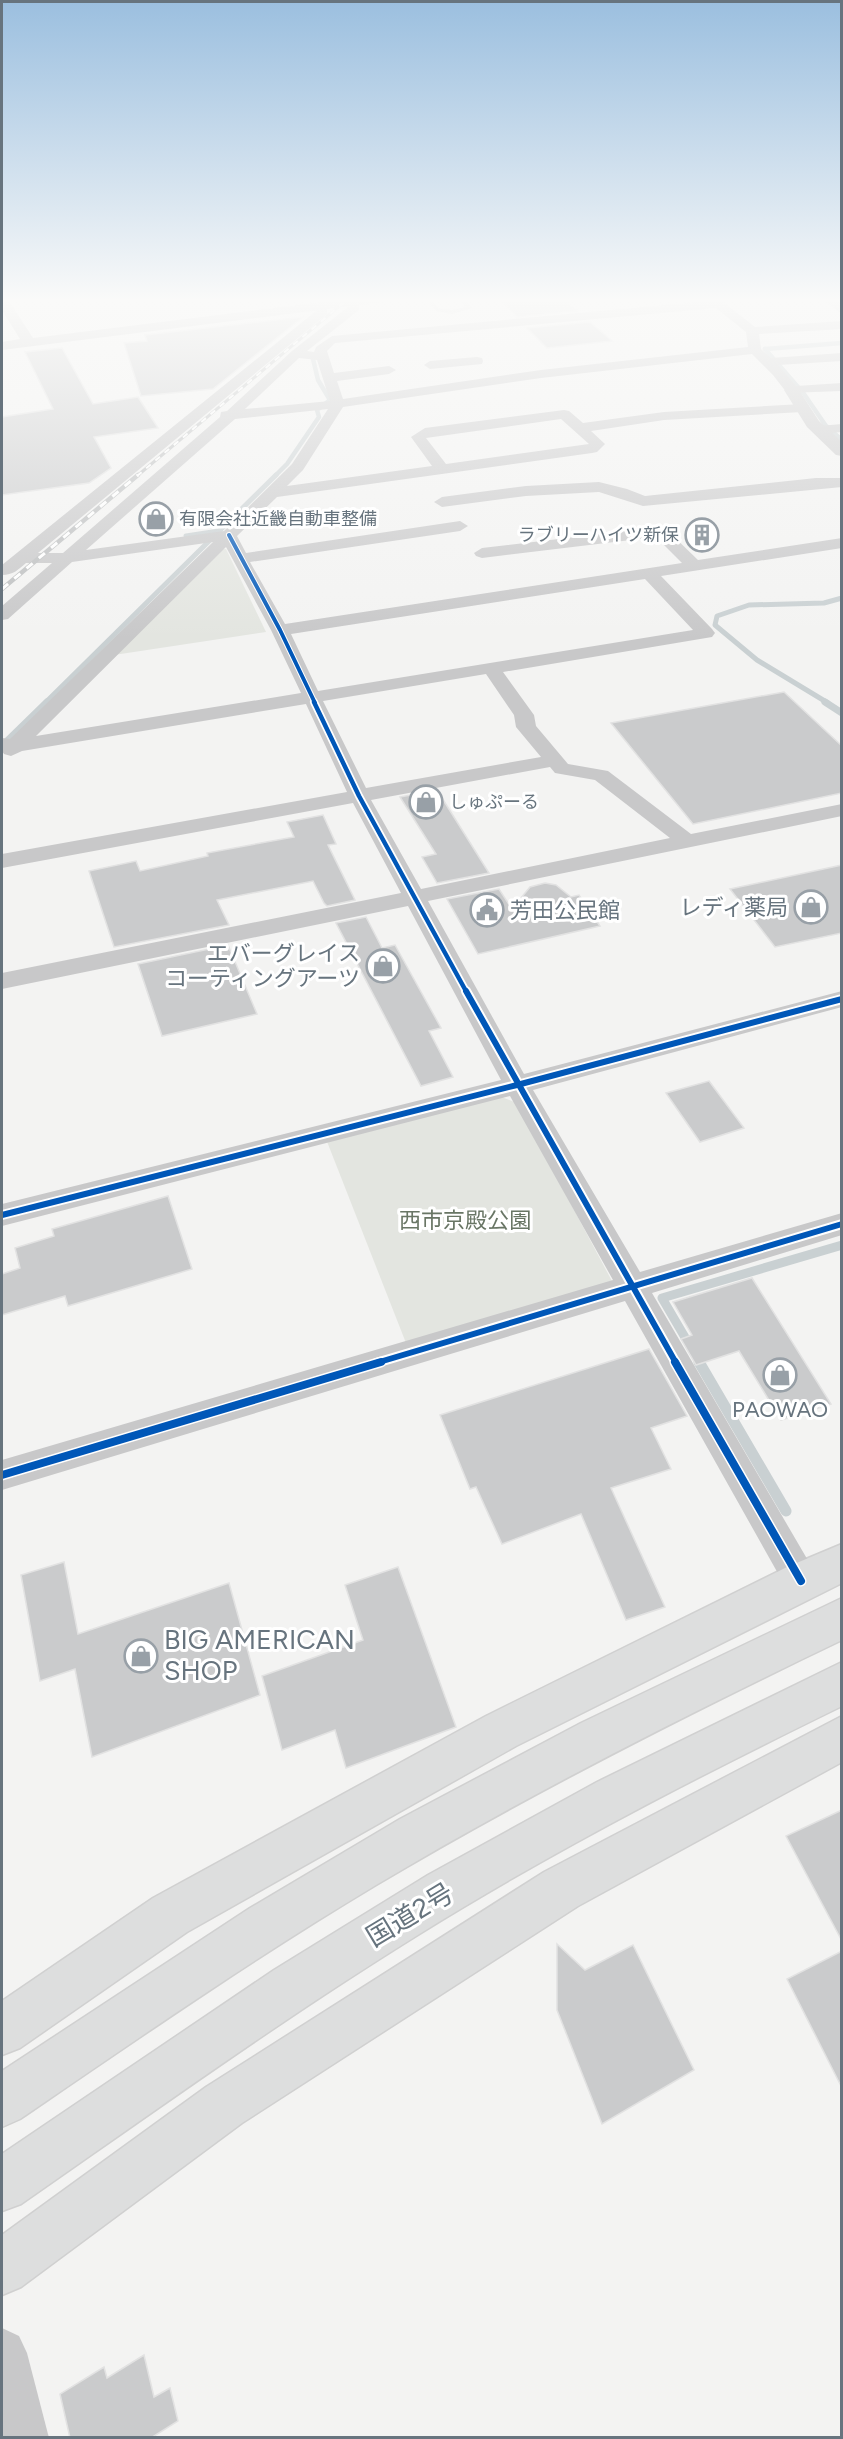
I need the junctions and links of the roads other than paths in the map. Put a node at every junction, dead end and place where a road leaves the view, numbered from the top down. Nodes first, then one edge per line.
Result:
1 (198, 412) joint
2 (235, 412) edge
3 (265, 412) edge
4 (325, 412) edge
5 (516, 412) edge
6 (736, 412) edge
7 (807, 412) edge
8 (231, 416) junction
9 (524, 419) junction
10 (580, 428) junction
11 (830, 429) edge
12 (842, 451) edge
13 (442, 469) junction
14 (419, 473) junction
15 (842, 482) edge
16 (270, 493) junction
17 (442, 502) junction
18 (219, 536) junction
19 (471, 540) junction
20 (842, 543) edge
21 (22, 558) junction
22 (66, 558) junction
23 (240, 559) junction
24 (694, 566) junction
25 (4, 571) edge
26 (649, 573) junction
27 (515, 593) junction
28 (2, 615) edge
29 (280, 630) junction
30 (491, 668) junction
31 (312, 698) junction
32 (6, 749) edge
33 (555, 760) junction
34 (359, 796) junction
35 (842, 810) edge
36 (688, 842) junction
37 (2, 861) edge
38 (416, 898) junction
39 (2, 981) edge
40 (842, 999) edge
41 (517, 1085) junction
42 (2, 1215) edge
43 (842, 1224) edge
44 (632, 1287) junction
45 (2, 1475) edge
46 (842, 1563) edge
47 (801, 1581) junction
48 (842, 1618) edge
49 (842, 1683) edge
50 (842, 1738) edge
51 (2, 2030) edge
52 (2, 2101) edge
53 (2, 2185) edge
54 (2, 2268) edge
55 (2, 2353) edge
56 (24, 2438) edge

1 - 8 street
1 - 21 street
2 - 8 street
3 - 8 street
4 - 16 street
5 - 9 street
6 - 10 street
7 - 11 street
8 - 22 street
9 - 10 street
9 - 13 street
10 - 13 street
11 - 12 street
13 - 14 street
14 - 16 street
14 - 17 street
15 - 17 street
16 - 18 street
17 - 19 street
18 - 22 street
18 - 23 street
18 - 32 street
19 - 23 street
19 - 24 street
19 - 27 street
20 - 24 street
21 - 22 street
21 - 25 street
22 - 28 street
23 - 29 street
24 - 26 street
26 - 27 street
26 - 30 street
27 - 29 street
29 - 31 street
30 - 31 street
30 - 33 street
31 - 32 street
31 - 34 street
33 - 34 street
33 - 36 street
34 - 37 street
34 - 38 street
35 - 36 street
36 - 38 street
38 - 39 street
38 - 41 street
40 - 41 street
41 - 42 street
41 - 44 street
43 - 44 street
44 - 45 street
44 - 47 street
46 - 47 highway
47 - 51 highway
48 - 52 highway
49 - 53 highway, 国道2号
50 - 54 highway
55 - 56 street

